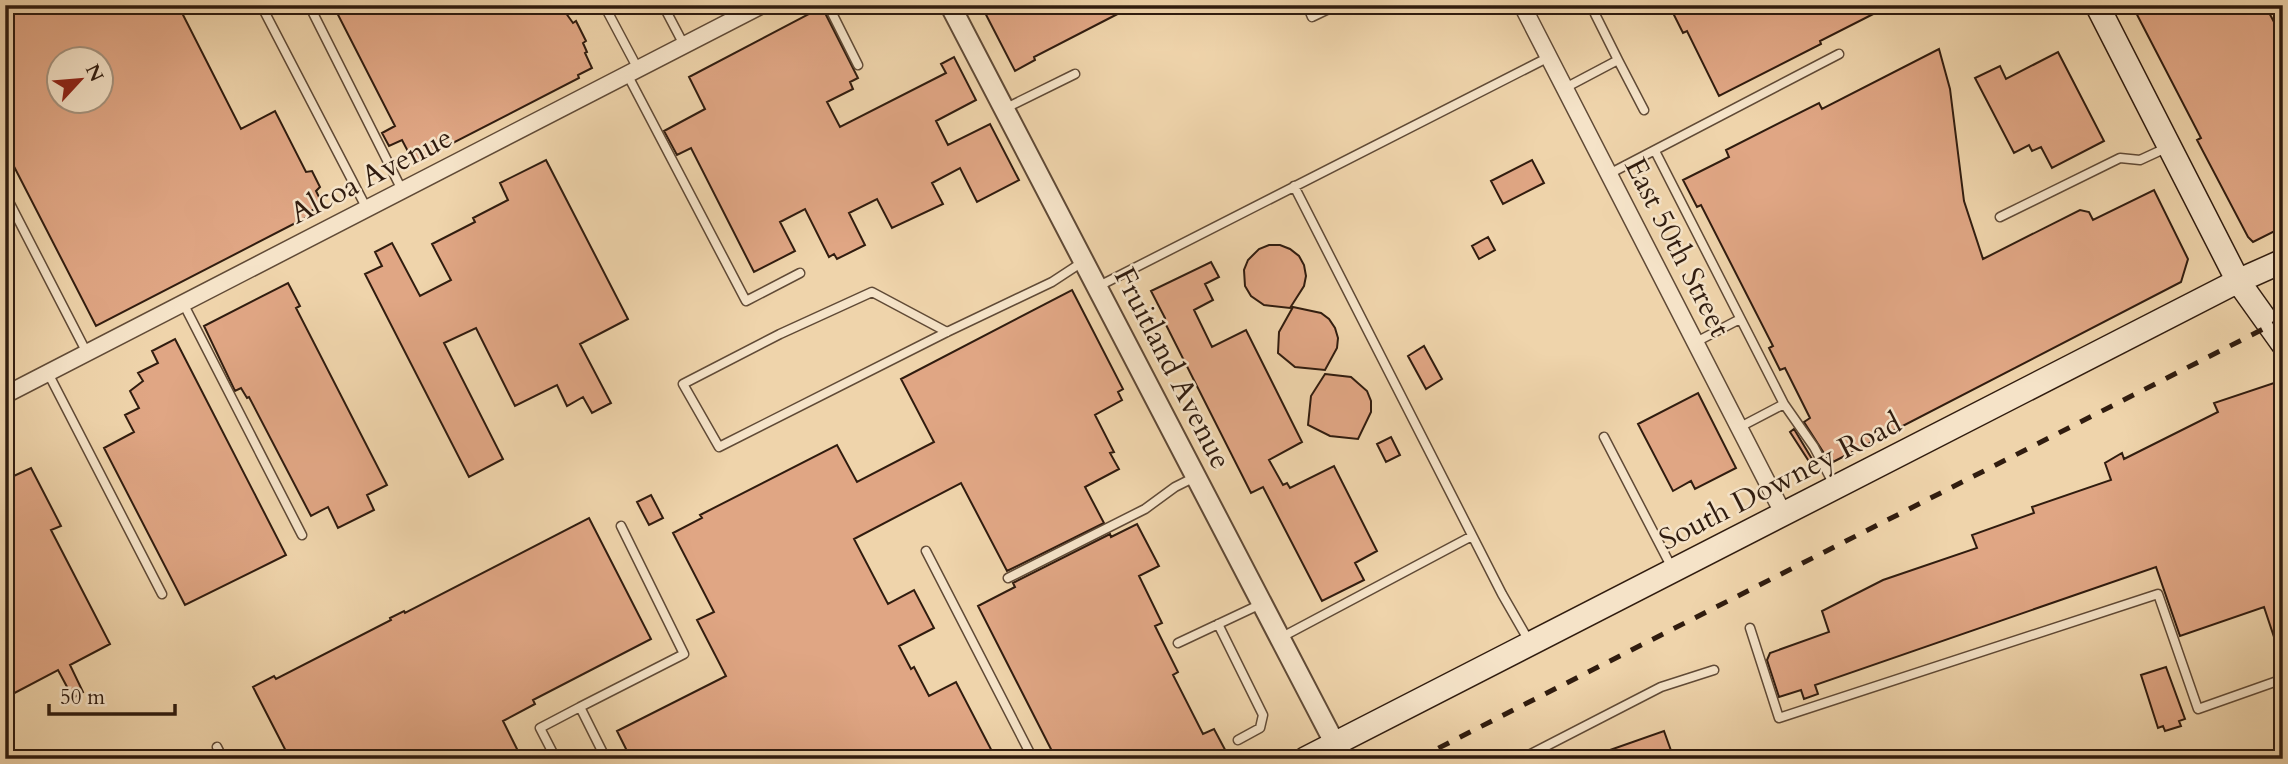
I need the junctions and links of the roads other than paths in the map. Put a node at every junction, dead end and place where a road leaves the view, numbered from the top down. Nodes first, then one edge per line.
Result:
1 (261, 5) edge
2 (309, 5) edge
3 (604, 5) edge
4 (678, 5) edge
5 (762, 5) edge
6 (828, 5) edge
7 (950, 5) edge
8 (1307, 5) edge
9 (1337, 5) edge
10 (1522, 5) edge
11 (2097, 5) edge
12 (665, 8) edge
13 (1595, 14) dead end
14 (684, 45) junction
15 (1839, 54) dead end
16 (1549, 57) junction
17 (1618, 60) junction
18 (858, 65) dead end
19 (633, 72) junction
20 (1074, 74) dead end
21 (1565, 88) junction
22 (1004, 109) junction
23 (1644, 110) dead end
24 (2169, 146) junction
25 (1655, 151) junction
26 (1609, 174) junction
27 (1294, 186) junction
28 (402, 191) junction
29 (5, 194) edge
30 (367, 209) junction
31 (2000, 217) dead end
32 (1084, 261) junction
33 (2283, 261) edge
34 (800, 273) dead end
35 (2238, 281) junction
36 (1097, 287) junction
37 (183, 303) junction
38 (1740, 319) junction
39 (947, 332) junction
40 (1696, 342) junction
41 (2283, 344) edge
42 (88, 352) junction
43 (48, 373) junction
44 (5, 395) edge
45 (1784, 404) junction
46 (1740, 428) junction
47 (1604, 437) dead end
48 (1195, 477) junction
49 (1836, 488) junction
50 (1784, 515) junction
51 (621, 526) dead end
52 (302, 535) dead end
53 (1472, 536) junction
54 (926, 551) dead end
55 (1673, 570) junction
56 (1007, 578) dead end
57 (162, 594) dead end
58 (1261, 604) junction
59 (1217, 624) junction
60 (1750, 628) dead end
61 (1279, 639) junction
62 (1178, 643) dead end
63 (1531, 643) junction
64 (1714, 670) dead end
65 (2283, 679) edge
66 (580, 707) junction
67 (1238, 740) dead end
68 (218, 747) dead end
69 (1339, 751) edge
70 (223, 759) edge
71 (556, 759) edge
72 (606, 759) edge
73 (1033, 759) edge
74 (1305, 759) edge
75 (1521, 759) edge

1 - 30 lane
2 - 28 lane
3 - 19 lane
4 - 12 lane
5 - 14 street, Alcoa Avenue
6 - 18 lane
7 - 22 street, Fruitland Avenue
8 - 9 lane
10 - 16 street, East 50th Street
11 - 24 main road
12 - 14 lane
13 - 17 lane
14 - 19 street, Alcoa Avenue
15 - 25 lane
16 - 21 street, East 50th Street
16 - 27 lane
17 - 21 lane
17 - 23 lane
19 - 28 street, Alcoa Avenue
19 - 34 lane
20 - 22 lane
21 - 26 street, East 50th Street
22 - 32 street, Fruitland Avenue
24 - 31 lane
24 - 35 main road
25 - 26 lane
25 - 38 lane
26 - 40 street, East 50th Street
27 - 36 lane
27 - 53 lane
28 - 30 street, Alcoa Avenue
29 - 42 lane
30 - 37 street, Alcoa Avenue
32 - 36 street, Fruitland Avenue
32 - 39 lane
33 - 35 main road, South Downey Road
35 - 41 main road
35 - 49 main road, South Downey Road
36 - 48 street, Fruitland Avenue
37 - 42 street, Alcoa Avenue
37 - 52 lane
38 - 40 lane
38 - 45 lane
39 - 39 lane
40 - 46 street, East 50th Street
42 - 43 street, Alcoa Avenue
43 - 44 street, Alcoa Avenue
43 - 57 lane
45 - 46 lane
45 - 49 lane
46 - 50 street, East 50th Street
47 - 55 lane
48 - 56 lane
48 - 58 street, Fruitland Avenue
49 - 50 main road, South Downey Road
50 - 55 main road, South Downey Road
51 - 66 lane
53 - 61 lane
53 - 63 lane
54 - 73 lane
55 - 63 main road, South Downey Road
58 - 59 lane
58 - 61 street, Fruitland Avenue
59 - 62 lane
59 - 67 lane
60 - 65 lane
61 - 69 street, Fruitland Avenue
63 - 69 main road, South Downey Road
64 - 75 lane
66 - 71 lane
66 - 72 lane
68 - 70 lane
69 - 74 main road, South Downey Road

